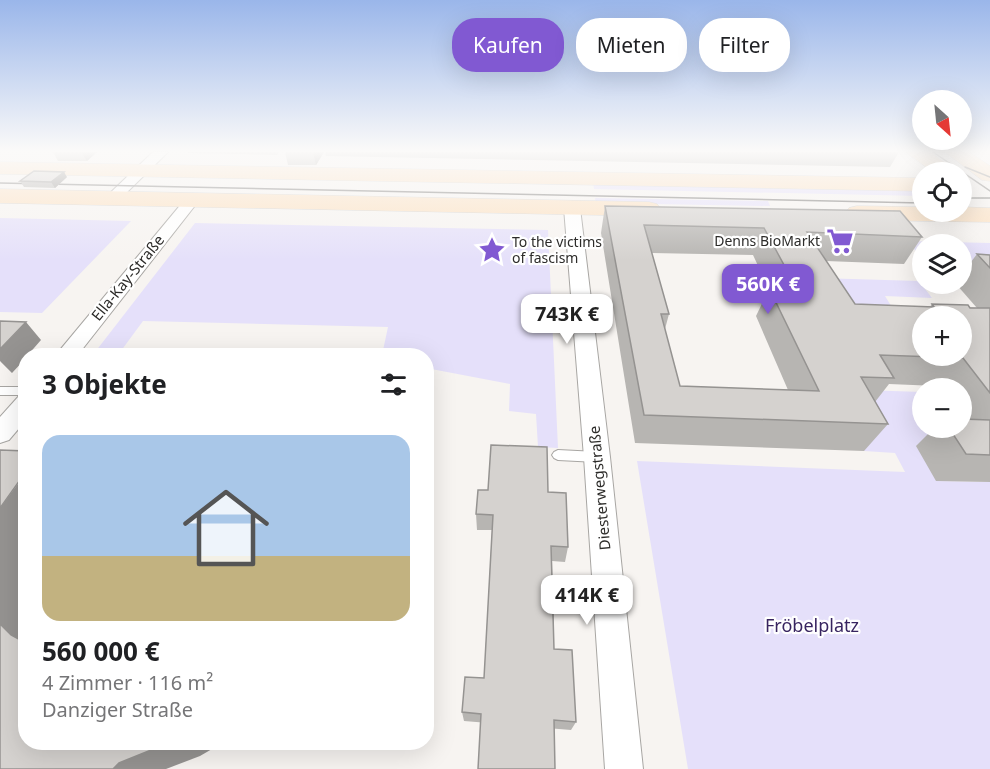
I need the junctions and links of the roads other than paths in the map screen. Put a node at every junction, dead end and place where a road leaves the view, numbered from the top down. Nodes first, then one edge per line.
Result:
1 (124, 188) edge
2 (569, 188) edge
3 (0, 196) edge
4 (113, 198) junction
5 (192, 200) junction
6 (572, 208) junction
7 (665, 209) edge
8 (839, 212) edge
9 (990, 215) edge
10 (72, 348) edge
11 (0, 391) edge
12 (18, 391) edge
13 (18, 412) edge
14 (0, 433) edge
15 (558, 455) dead end
16 (597, 457) junction
17 (624, 769) edge

1 - 4 street
2 - 6 main road
3 - 4 main road
4 - 5 main road
5 - 6 main road
5 - 10 street, Ella-Kay-Straße
6 - 7 main road
6 - 16 street, Diesterwegstraße
8 - 9 main road
11 - 12 lane
13 - 14 street
15 - 16 lane
16 - 17 street, Diesterwegstraße

